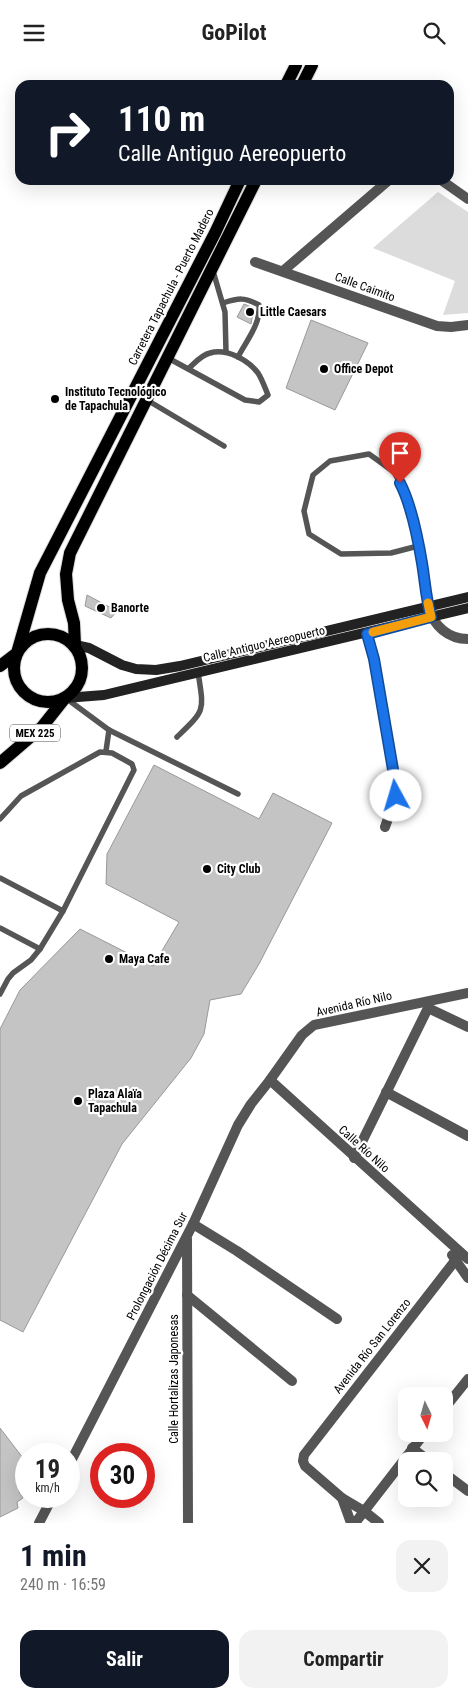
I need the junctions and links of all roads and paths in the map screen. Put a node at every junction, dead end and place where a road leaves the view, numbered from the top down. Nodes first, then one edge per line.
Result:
1 (296, 65) edge
2 (312, 65) edge
3 (288, 80) edge
4 (304, 80) edge
5 (238, 185) edge
6 (254, 185) edge
7 (383, 185) edge
8 (448, 185) edge
9 (468, 199) edge
10 (255, 262) dead end
11 (212, 269) junction
12 (283, 271) junction
13 (223, 303) junction
14 (468, 325) edge
15 (226, 352) junction
16 (238, 357) junction
17 (168, 358) junction
18 (188, 369) junction
19 (147, 400) junction
20 (224, 446) dead end
21 (418, 546) junction
22 (468, 597) edge
23 (428, 607) junction
24 (468, 608) edge
25 (431, 617) junction
26 (367, 634) junction
27 (468, 639) edge
28 (75, 645) junction
29 (17, 653) junction
30 (0, 666) edge
31 (198, 672) junction
32 (65, 698) junction
33 (109, 730) junction
34 (178, 737) dead end
35 (106, 751) junction
36 (0, 763) edge
37 (238, 793) dead end
38 (0, 819) edge
39 (385, 827) dead end
40 (0, 878) edge
41 (63, 911) junction
42 (0, 928) edge
43 (40, 949) junction
44 (468, 993) edge
45 (0, 994) edge
46 (427, 1004) junction
47 (468, 1027) edge
48 (270, 1080) junction
49 (386, 1092) junction
50 (468, 1136) edge
51 (354, 1158) junction
52 (192, 1224) junction
53 (187, 1235) junction
54 (461, 1257) edge
55 (468, 1278) edge
56 (187, 1295) junction
57 (336, 1319) dead end
58 (292, 1381) dead end
59 (467, 1384) edge
60 (453, 1399) edge
61 (416, 1443) edge
62 (80, 1444) edge
63 (412, 1448) junction
64 (417, 1452) edge
65 (453, 1480) edge
66 (468, 1491) edge
67 (342, 1498) junction
68 (47, 1508) edge
69 (364, 1511) junction
70 (39, 1523) edge
71 (188, 1523) edge
72 (351, 1523) edge
73 (355, 1523) edge
74 (379, 1523) edge

1 - 3 main road
2 - 4 main road
5 - 29 main road, Carretera Tapachula - Puerto Madero
6 - 11 main road
7 - 12 street
8 - 9 street
10 - 12 street, Calle Caimito
11 - 13 lane
11 - 17 main road
12 - 14 street, Calle Caimito
13 - 15 lane
13 - 16 lane
15 - 16 lane
15 - 18 lane
16 - 18 lane
17 - 18 lane
17 - 19 main road
19 - 20 lane
19 - 28 main road
21 - 21 lane
21 - 23 lane
22 - 23 main road, Calle Antiguo Aereopuerto
23 - 25 street
23 - 28 main road, Calle Antiguo Aereopuerto
24 - 25 main road, Calle Antiguo Aereopuerto
25 - 26 main road, Calle Antiguo Aereopuerto
25 - 27 street
26 - 31 main road, Calle Antiguo Aereopuerto
26 - 39 street
28 - 29 main road
28 - 32 main road
29 - 30 main road
29 - 32 main road
31 - 32 main road, Calle Antiguo Aereopuerto
31 - 34 lane
32 - 33 lane
32 - 36 main road, MEX 225
33 - 35 lane
33 - 37 lane
35 - 38 lane
35 - 41 lane
40 - 41 lane
41 - 43 lane
42 - 43 lane
43 - 45 lane
44 - 46 street, Avenida Río Nilo
46 - 47 street
46 - 48 street, Avenida Río Nilo
46 - 49 street
48 - 51 street, Calle Río Nilo
48 - 52 street, Prolongación Décima Sur
49 - 50 street
49 - 51 street
51 - 54 street, Calle Río Nilo
52 - 53 street, Prolongación Décima Sur
52 - 57 street
53 - 56 street, Calle Hortalizas Japonesas
53 - 62 street, Prolongación Décima Sur
54 - 55 street, Calle Río Nilo
54 - 67 street, Avenida Río San Lorenzo
56 - 58 street
56 - 71 street, Calle Hortalizas Japonesas
59 - 60 street
61 - 63 street
63 - 64 street
63 - 69 street
65 - 66 street
67 - 69 street
67 - 72 street
68 - 70 street
69 - 73 street
69 - 74 street

